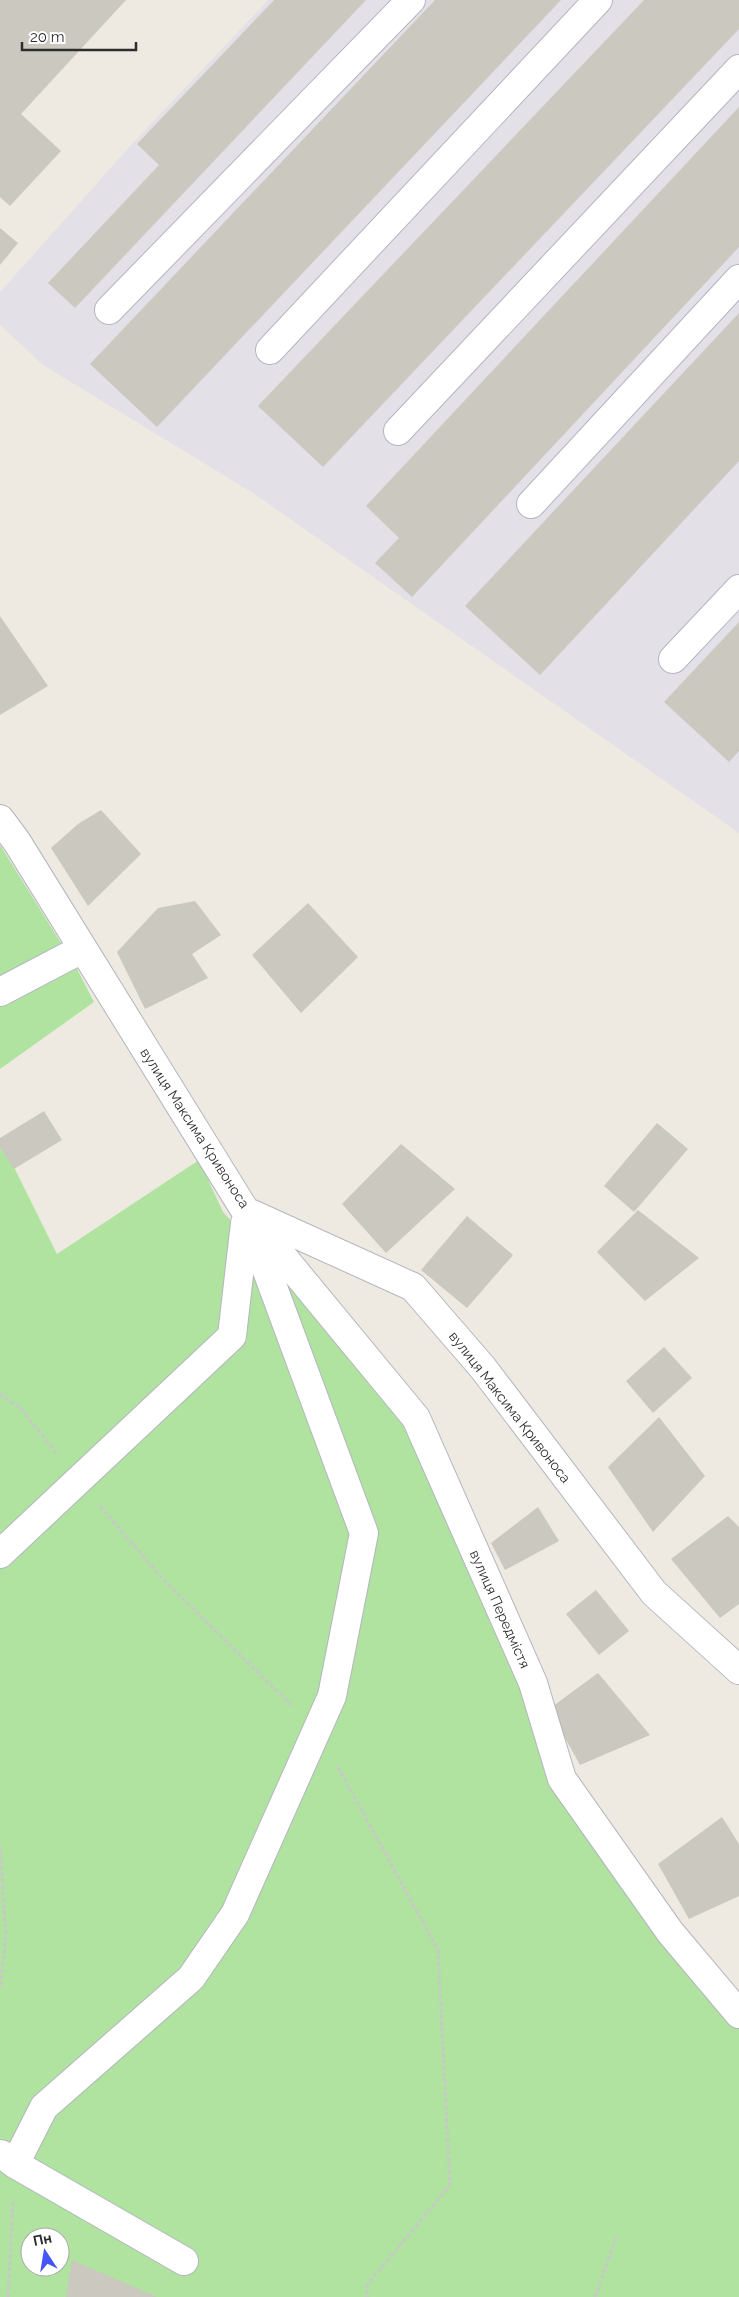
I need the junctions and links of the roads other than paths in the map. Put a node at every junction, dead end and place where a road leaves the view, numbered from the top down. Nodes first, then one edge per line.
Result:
1 (411, 0) edge
2 (598, 0) edge
3 (739, 69) edge
4 (739, 279) edge
5 (109, 310) dead end
6 (270, 350) dead end
7 (398, 431) dead end
8 (531, 504) dead end
9 (739, 588) edge
10 (673, 659) dead end
11 (0, 819) edge
12 (82, 949) junction
13 (0, 992) edge
14 (246, 1212) junction
15 (0, 1554) edge
16 (739, 1670) edge
17 (739, 2014) edge
18 (8, 2158) edge
19 (184, 2261) dead end

1 - 5 street
2 - 6 street
3 - 7 street
4 - 8 street
9 - 10 street
11 - 12 street, вулиця Максима Кривоноса
12 - 13 street
12 - 14 street, вулиця Максима Кривоноса
14 - 15 street
14 - 16 street, вулиця Максима Кривоноса
14 - 17 street, вулиця Передмістя
14 - 18 street
18 - 19 street

